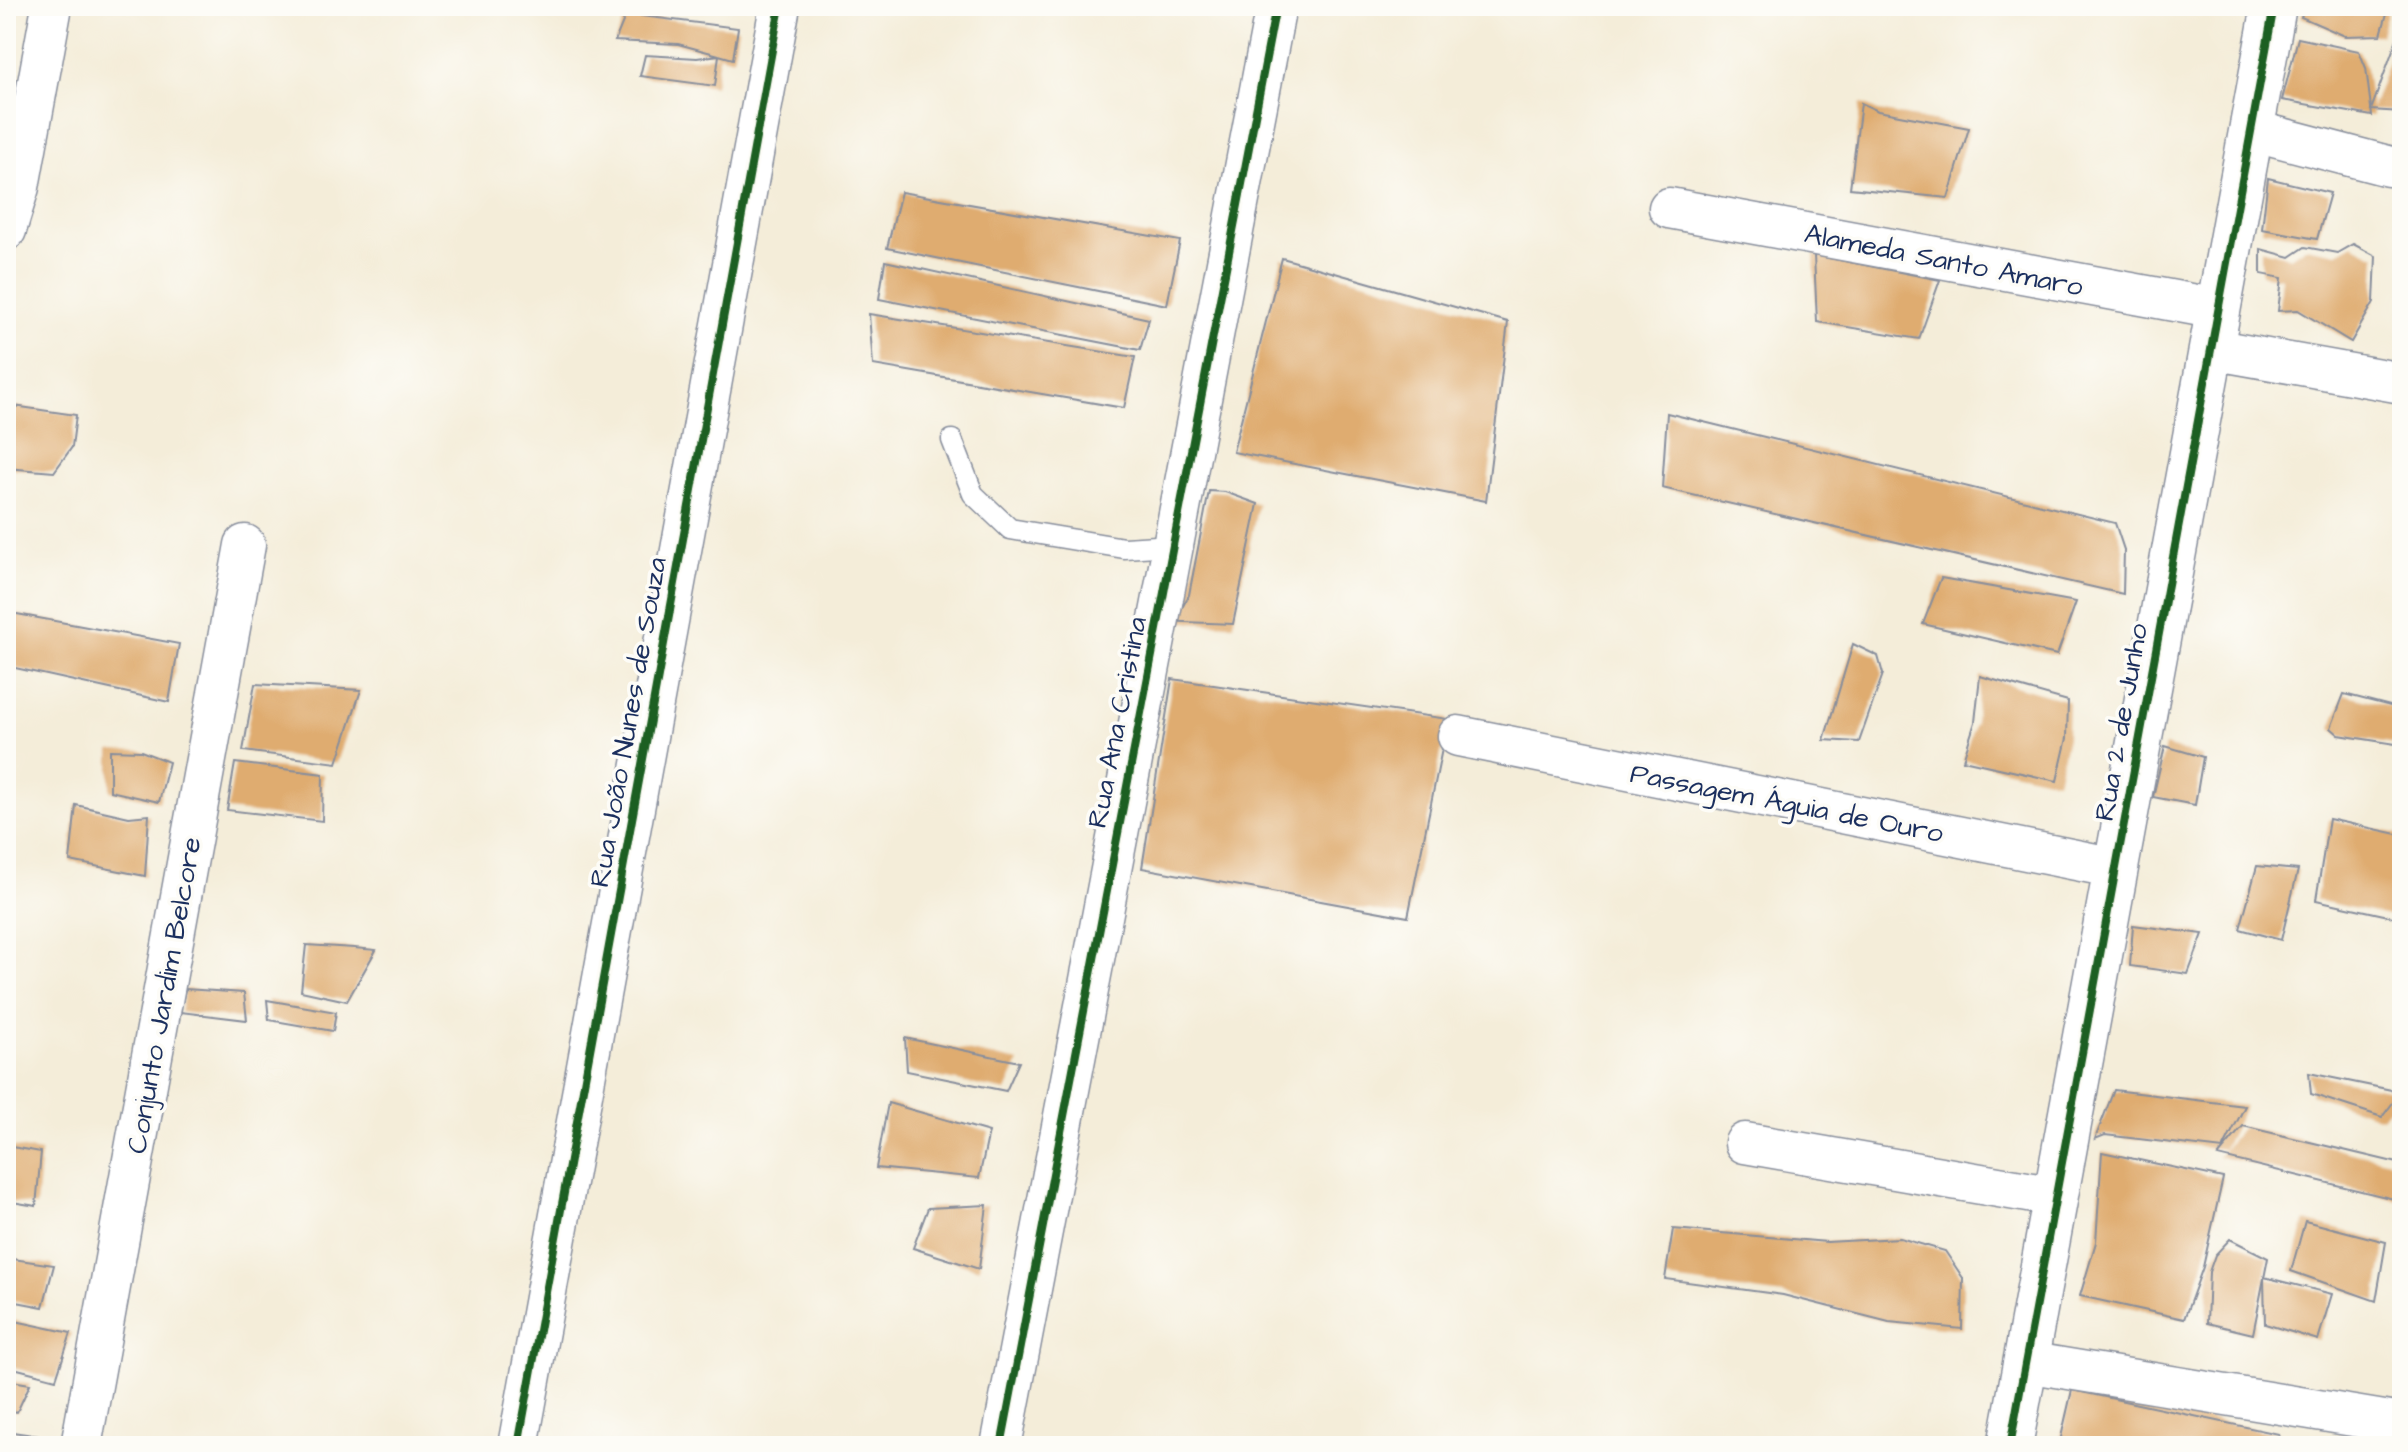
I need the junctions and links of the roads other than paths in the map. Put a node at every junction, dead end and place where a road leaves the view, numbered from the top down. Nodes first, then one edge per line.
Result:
1 (52, 6) edge
2 (780, 6) edge
3 (1276, 6) edge
4 (2274, 6) edge
5 (2251, 130) junction
6 (2388, 166) dead end
7 (1669, 208) dead end
8 (6, 230) edge
9 (2214, 329) junction
10 (2402, 383) edge
11 (952, 440) dead end
12 (245, 545) dead end
13 (1173, 545) junction
14 (1458, 736) dead end
15 (2116, 868) junction
16 (1745, 1143) dead end
17 (2056, 1197) junction
18 (2026, 1362) junction
19 (2402, 1424) edge
20 (81, 1446) edge
21 (518, 1446) edge
22 (1001, 1446) edge
23 (2010, 1446) edge

1 - 8 street
2 - 21 street, Rua João Nunes de Souza
3 - 13 street, Rua Ana Cristina
4 - 5 street, Rua 2 de Junho
5 - 6 street
5 - 9 street, Rua 2 de Junho
7 - 9 street, Alameda Santo Amaro
9 - 10 street, Alameda Santo Amaro
9 - 15 street, Rua 2 de Junho
11 - 13 lane
12 - 20 street, Conjunto Jardim Belcore
13 - 22 street, Rua Ana Cristina
14 - 15 street, Passagem Águia de Ouro
15 - 17 street, Rua 2 de Junho
16 - 17 street
17 - 18 street, Rua 2 de Junho
18 - 19 street
18 - 23 street, Rua 2 de Junho

